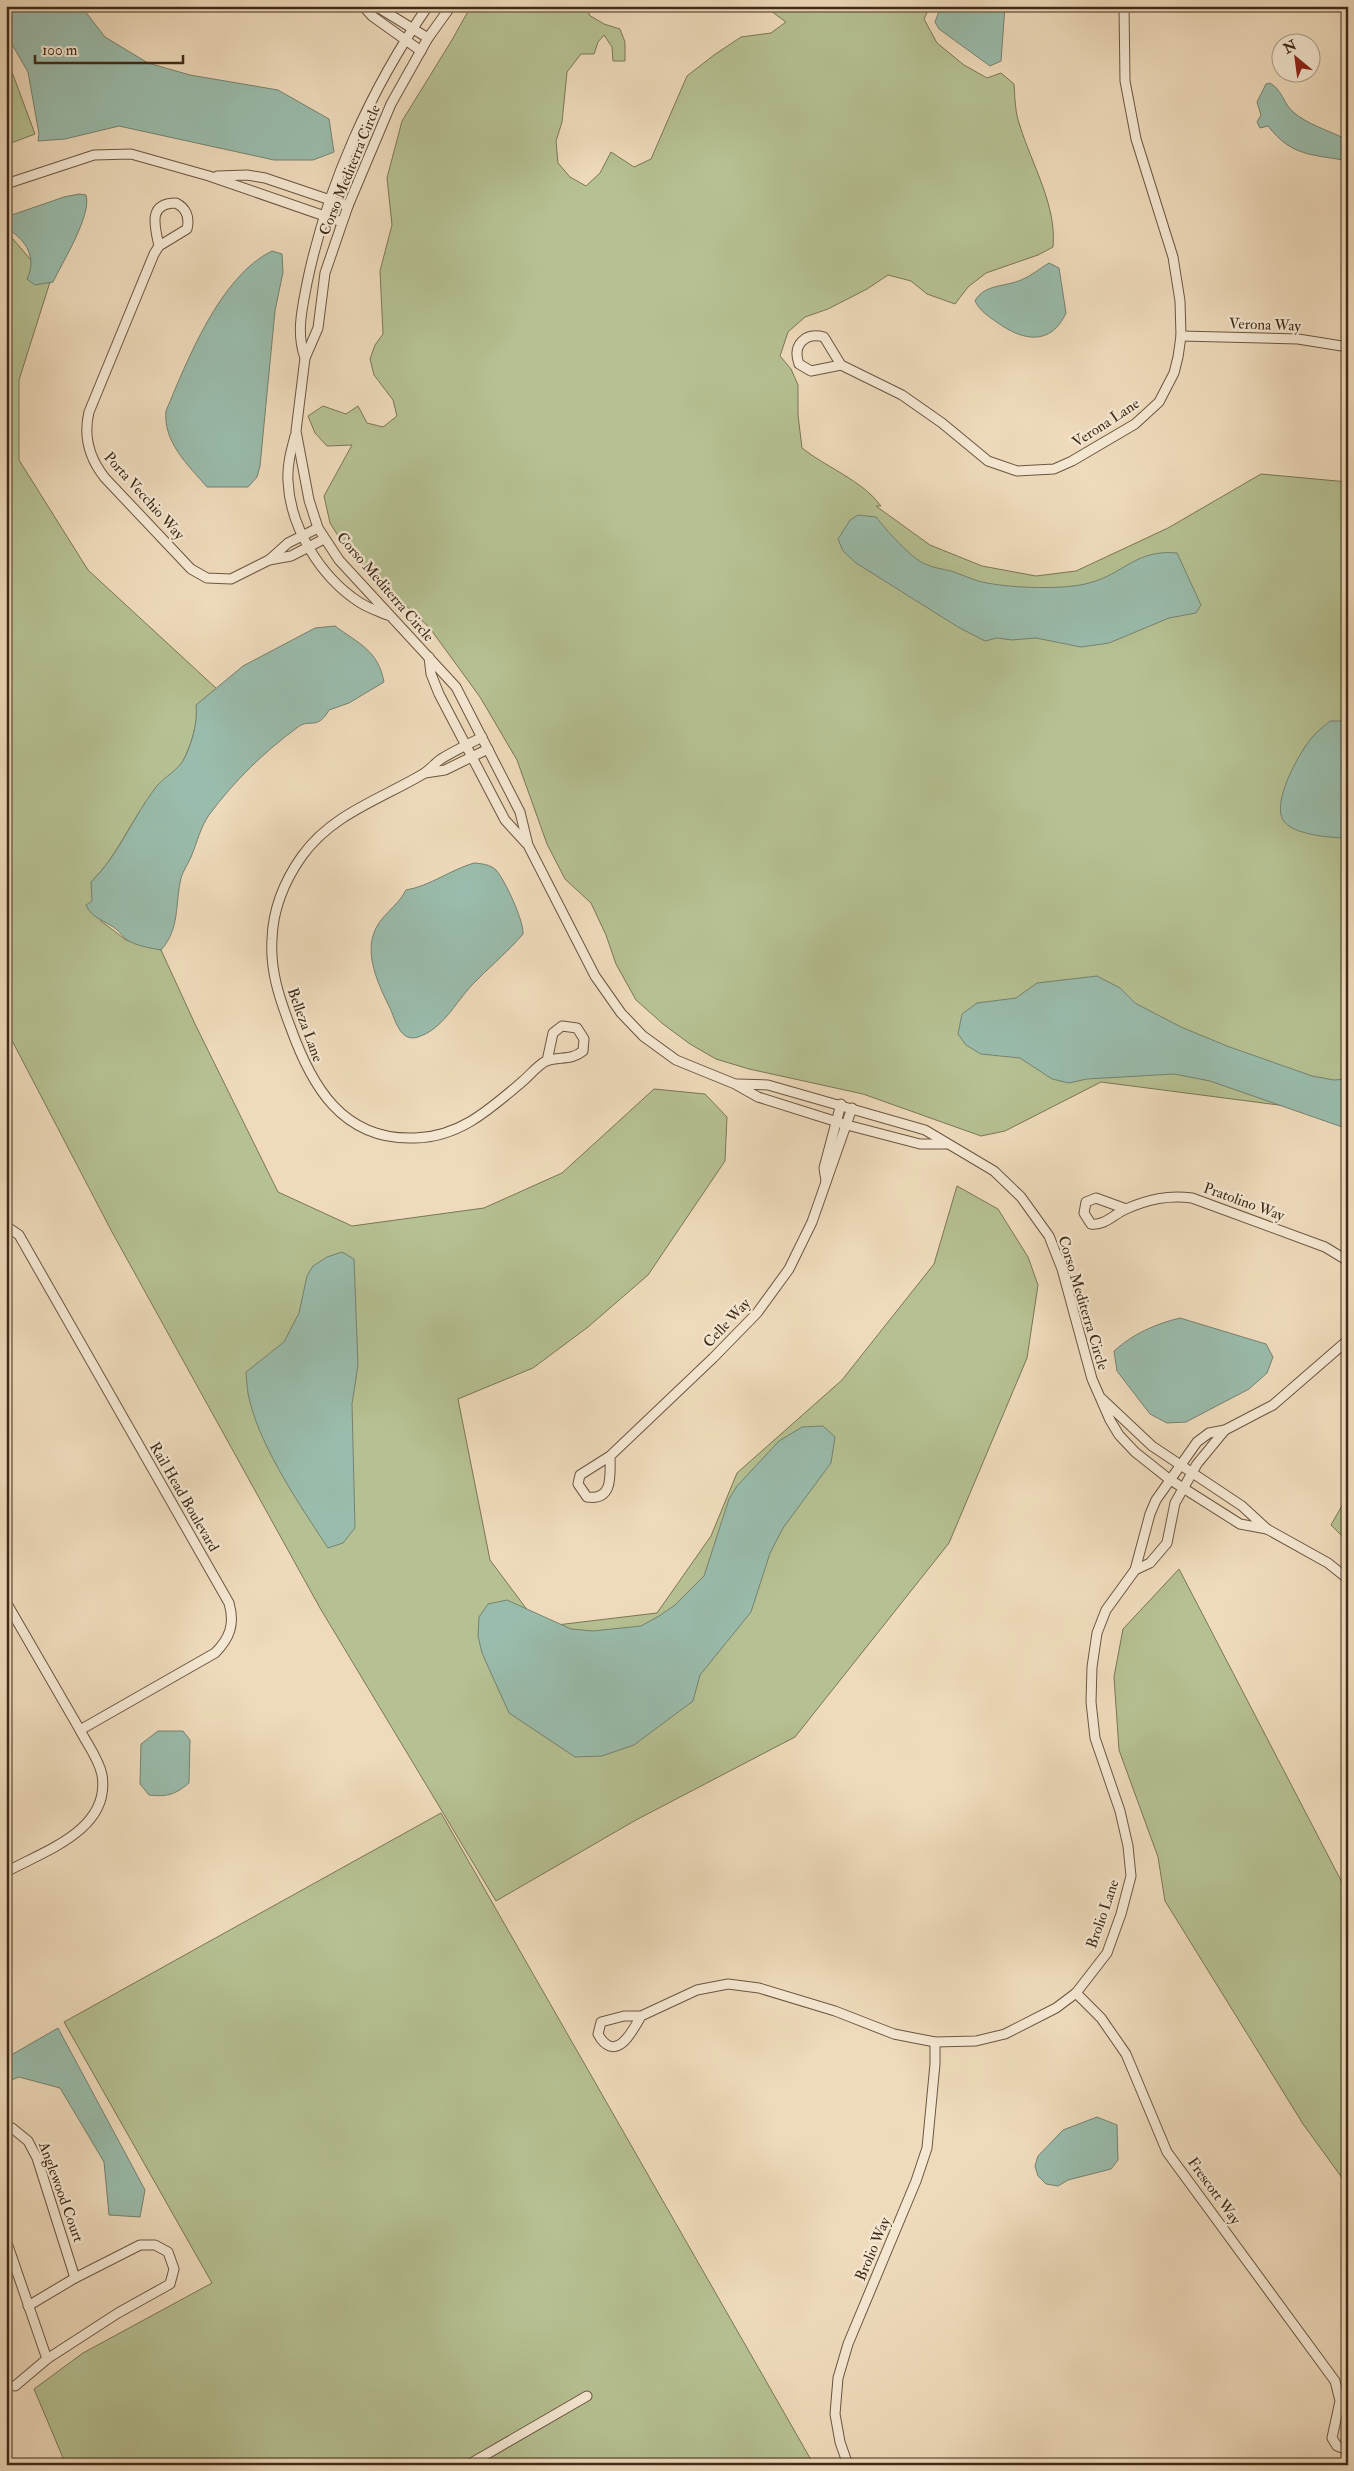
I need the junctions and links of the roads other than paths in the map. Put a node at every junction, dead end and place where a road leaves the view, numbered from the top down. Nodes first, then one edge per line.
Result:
1 (364, 6) edge
2 (428, 6) edge
3 (452, 6) edge
4 (1124, 6) edge
5 (413, 29) junction
6 (428, 38) junction
7 (406, 41) junction
8 (421, 51) junction
9 (209, 176) junction
10 (6, 184) edge
11 (331, 200) junction
12 (348, 206) junction
13 (326, 216) junction
14 (342, 222) junction
15 (159, 246) junction
16 (1182, 336) junction
17 (1348, 347) edge
18 (305, 358) junction
19 (842, 365) junction
20 (296, 431) junction
21 (318, 528) junction
22 (304, 535) junction
23 (324, 539) junction
24 (309, 546) junction
25 (269, 560) junction
26 (390, 616) junction
27 (429, 657) junction
28 (482, 737) junction
29 (466, 746) junction
30 (488, 749) junction
31 (472, 756) junction
32 (425, 773) junction
33 (528, 845) junction
34 (547, 1061) junction
35 (735, 1084) junction
36 (841, 1104) junction
37 (852, 1108) junction
38 (836, 1122) junction
39 (847, 1125) junction
40 (946, 1144) junction
41 (826, 1181) junction
42 (1126, 1209) dead end
43 (6, 1226) edge
44 (1348, 1261) edge
45 (1348, 1340) edge
46 (1100, 1397) junction
47 (1225, 1430) junction
48 (610, 1456) junction
49 (1179, 1464) junction
50 (1192, 1473) junction
51 (1169, 1480) junction
52 (1183, 1488) junction
53 (1267, 1529) junction
54 (1135, 1570) junction
55 (1348, 1580) edge
56 (6, 1602) edge
57 (80, 1730) junction
58 (6, 1872) edge
59 (1076, 1992) junction
60 (641, 2016) junction
61 (935, 2042) junction
62 (6, 2129) edge
63 (6, 2240) edge
64 (75, 2278) junction
65 (28, 2306) junction
66 (47, 2359) junction
67 (15, 2386) dead end
68 (587, 2396) dead end
69 (1340, 2401) junction
70 (1348, 2410) edge
71 (1348, 2450) edge
72 (468, 2465) edge
73 (848, 2465) edge

1 - 5 street
1 - 7 street
2 - 5 street, Corso Mediterra Circle
3 - 6 street, Corso Mediterra Circle
4 - 16 street, Verona Lane
5 - 6 street
5 - 7 street, Corso Mediterra Circle
6 - 8 street, Corso Mediterra Circle
7 - 8 street
7 - 11 street, Corso Mediterra Circle
8 - 12 street, Corso Mediterra Circle
9 - 10 street
9 - 11 street
9 - 13 street
11 - 12 street
11 - 13 street, Corso Mediterra Circle
12 - 14 street, Corso Mediterra Circle
13 - 14 street
13 - 18 street, Corso Mediterra Circle
14 - 18 street, Corso Mediterra Circle
15 - 15 street
15 - 25 street, Porta Vecchio Way
16 - 17 street, Verona Way
16 - 19 street, Verona Lane
18 - 20 street, Corso Mediterra Circle
19 - 19 street
20 - 21 street, Corso Mediterra Circle
20 - 22 street
21 - 22 street
21 - 23 street, Corso Mediterra Circle
22 - 24 street
22 - 25 street
23 - 24 street, Porta Vecchio Way
23 - 26 street, Corso Mediterra Circle
24 - 25 street, Porta Vecchio Way
24 - 26 street
26 - 27 street, Corso Mediterra Circle
27 - 28 street, Corso Mediterra Circle
27 - 29 street, Corso Mediterra Circle
28 - 29 street, Belleza Lane
28 - 30 street, Corso Mediterra Circle
29 - 31 street, Corso Mediterra Circle
29 - 32 street, Belleza Lane
30 - 31 street, Belleza Lane
30 - 33 street, Corso Mediterra Circle
31 - 32 street, Belleza Lane
31 - 33 street, Corso Mediterra Circle
32 - 34 street, Belleza Lane
33 - 35 street, Corso Mediterra Circle
34 - 34 street, Belleza Lane
35 - 36 street, Corso Mediterra Circle
35 - 38 street, Corso Mediterra Circle
36 - 37 street, Corso Mediterra Circle
36 - 38 street, Celle Way
37 - 39 street, Celle Way
37 - 40 street, Corso Mediterra Circle
38 - 39 street, Corso Mediterra Circle
38 - 41 street, Celle Way
39 - 40 street, Corso Mediterra Circle
39 - 41 street, Celle Way
40 - 46 street, Corso Mediterra Circle
41 - 48 street, Celle Way
42 - 44 street, Pratolino Way
43 - 57 street, Rail Head Boulevard
45 - 47 street
46 - 49 street, Corso Mediterra Circle
46 - 51 street, Corso Mediterra Circle
47 - 49 street
47 - 50 street
48 - 48 street, Celle Way
49 - 50 street, Corso Mediterra Circle
49 - 51 street, Brolio Lane
50 - 52 street, Brolio Lane
50 - 53 street, Corso Mediterra Circle
51 - 52 street, Corso Mediterra Circle
51 - 54 street, Brolio Lane
52 - 53 street, Corso Mediterra Circle
52 - 54 street, Brolio Lane
53 - 55 street, Corso Mediterra Circle
54 - 59 street, Brolio Lane
56 - 57 street
57 - 58 street
59 - 61 street, Brolio Lane
59 - 69 street, Frescott Way
60 - 60 street, Brolio Lane
60 - 61 street, Brolio Lane
61 - 73 street, Brolio Way
62 - 64 street, Anglewood Court
63 - 65 street
64 - 65 street
64 - 66 street
65 - 66 street
66 - 67 street
68 - 72 street
69 - 70 street, Frescott Way
69 - 71 street

